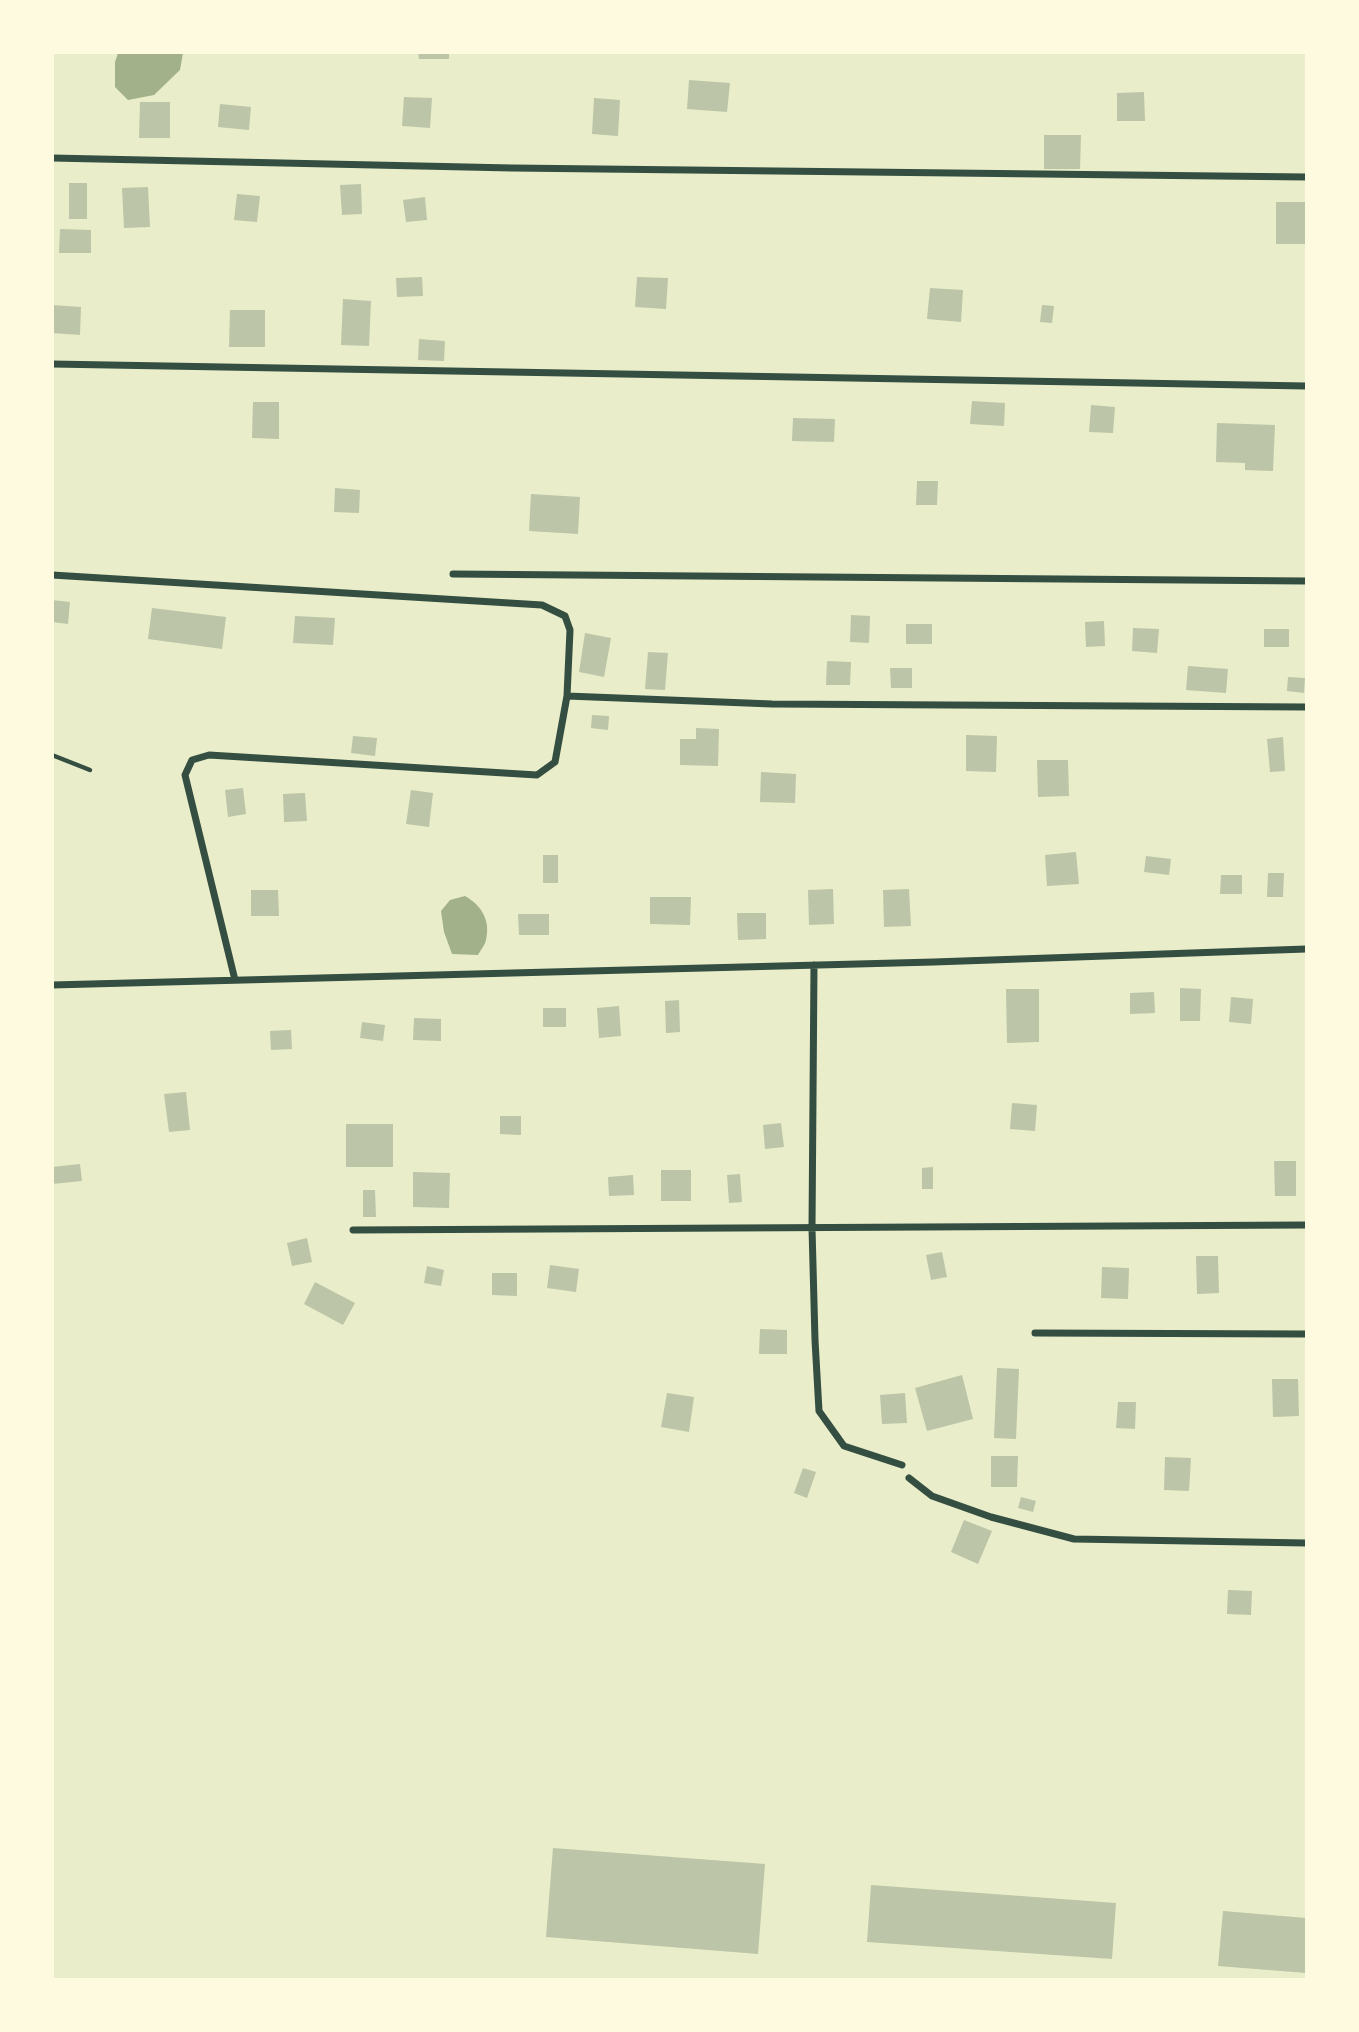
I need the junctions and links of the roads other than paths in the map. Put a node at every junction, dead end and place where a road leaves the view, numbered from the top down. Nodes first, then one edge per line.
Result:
1 (52, 158) edge
2 (1307, 177) edge
3 (52, 364) edge
4 (1307, 386) edge
5 (453, 574) dead end
6 (52, 575) edge
7 (1307, 581) edge
8 (567, 696) junction
9 (1307, 707) edge
10 (52, 755) edge
11 (90, 770) dead end
12 (1307, 948) edge
13 (814, 965) junction
14 (235, 980) junction
15 (52, 985) edge
16 (1307, 1225) edge
17 (812, 1228) junction
18 (353, 1230) dead end
19 (1035, 1333) dead end
20 (1307, 1334) edge
21 (902, 1465) dead end
22 (909, 1478) dead end
23 (1307, 1543) edge

1 - 2 street
3 - 4 street
5 - 7 street
6 - 8 street
8 - 9 street
8 - 14 street
10 - 11 lane
12 - 13 street
13 - 14 street
13 - 17 street
14 - 15 street
16 - 17 street
17 - 18 street
17 - 21 street
19 - 20 street
22 - 23 street

